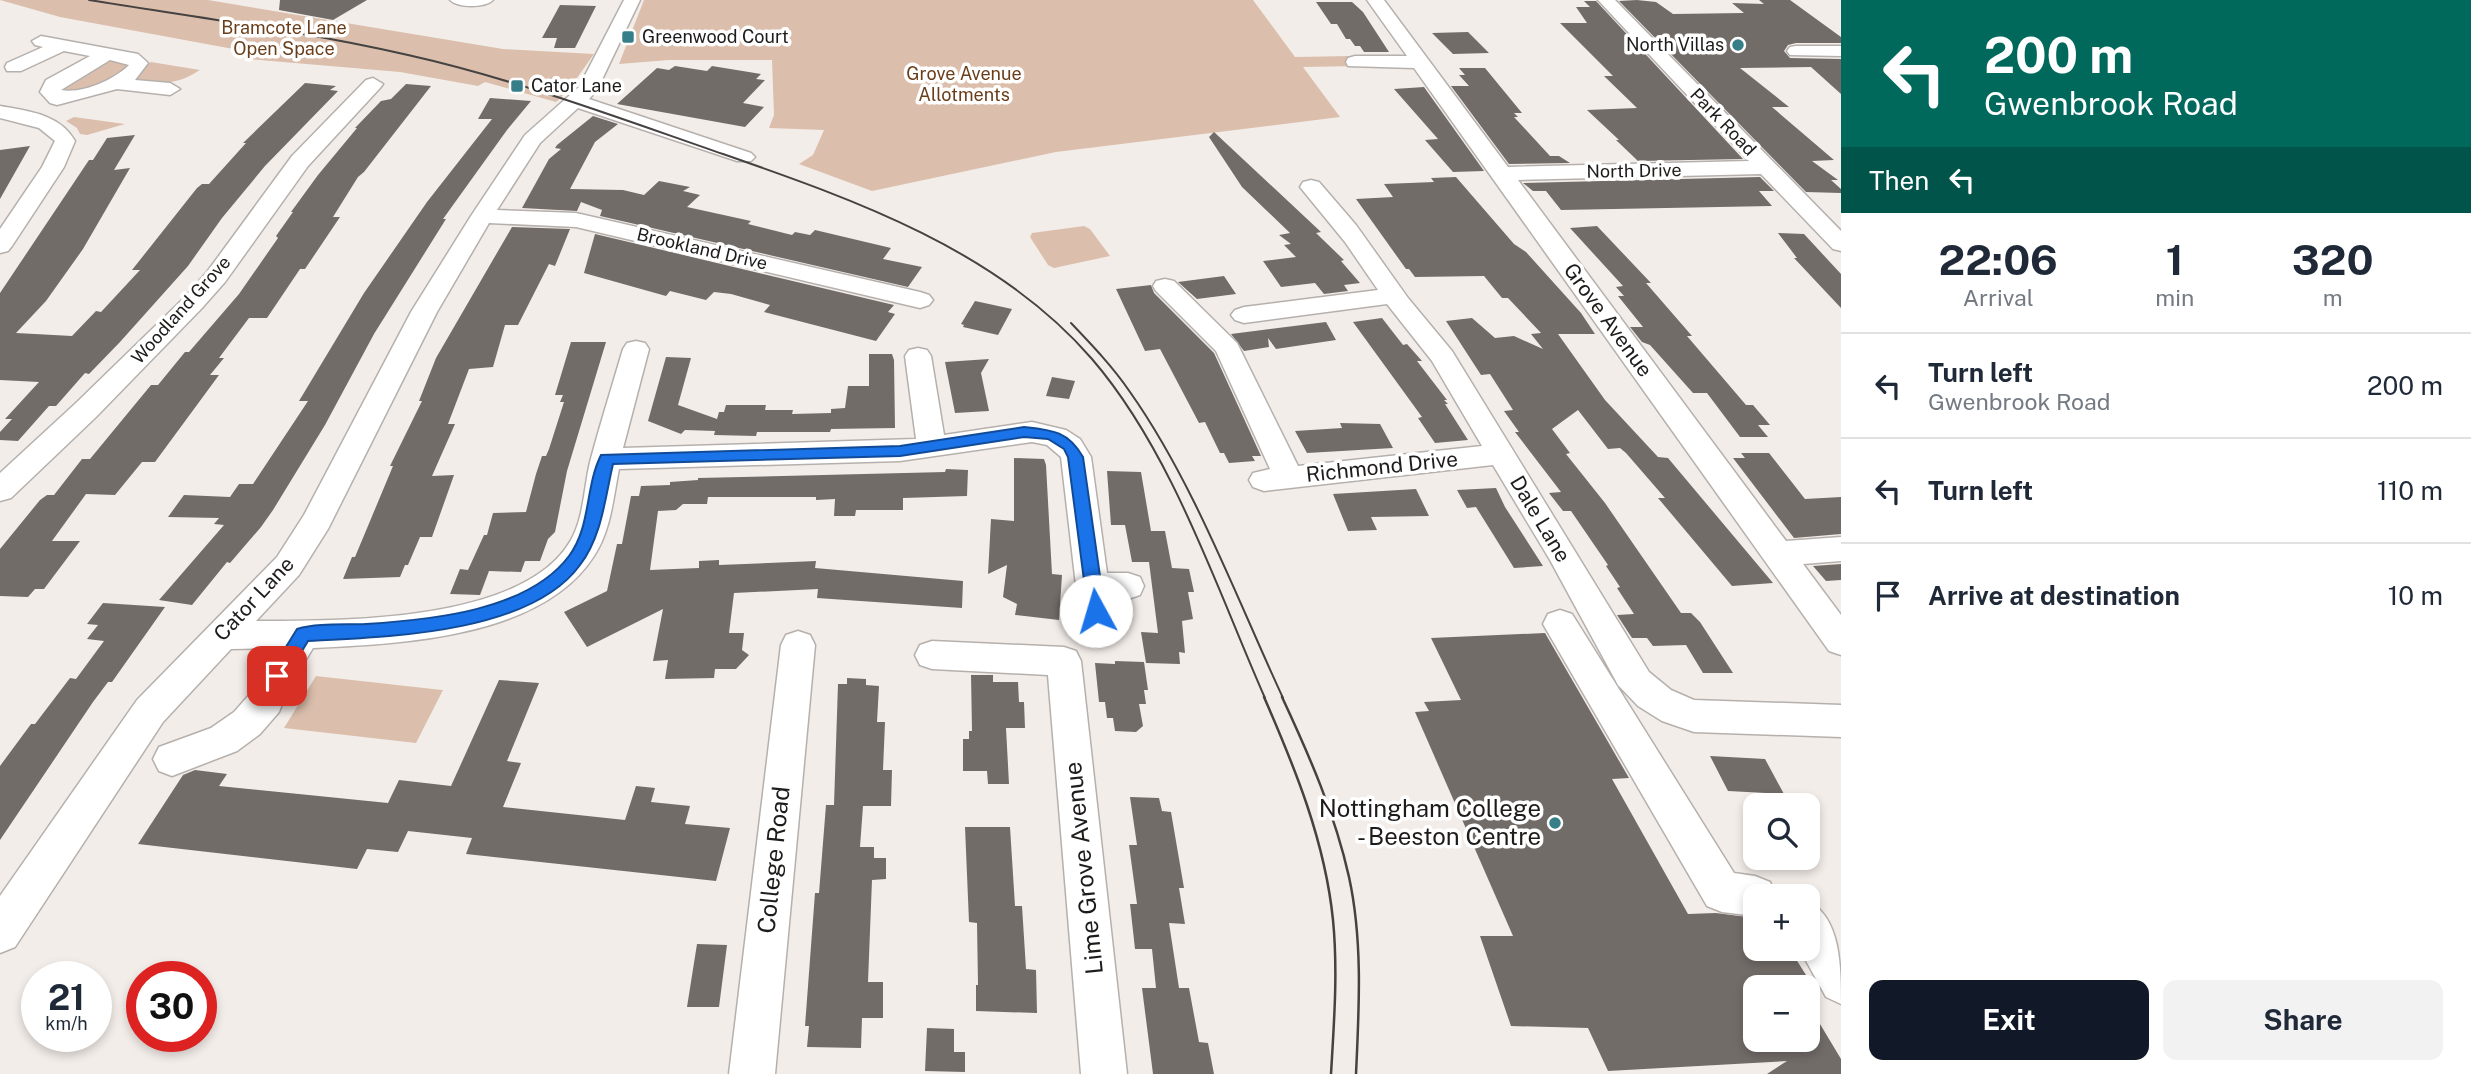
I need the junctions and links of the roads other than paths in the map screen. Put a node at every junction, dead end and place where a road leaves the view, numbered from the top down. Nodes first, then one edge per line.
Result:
1 (458, 0) edge
2 (485, 0) edge
3 (632, 0) edge
4 (1375, 0) edge
5 (1606, 0) edge
6 (41, 41) dead end
7 (62, 45) junction
8 (1796, 51) dead end
9 (1841, 51) edge
10 (107, 54) junction
11 (1355, 62) dead end
12 (1419, 62) junction
13 (14, 67) dead end
14 (113, 83) junction
15 (373, 84) dead end
16 (170, 89) dead end
17 (61, 97) junction
18 (576, 101) junction
19 (10, 114) edge
20 (744, 157) dead end
21 (1767, 167) junction
22 (1502, 174) junction
23 (1311, 187) dead end
24 (482, 216) junction
25 (1841, 244) edge
26 (0, 246) edge
27 (1165, 286) dead end
28 (1393, 296) junction
29 (920, 300) dead end
30 (1244, 315) dead end
31 (636, 349) dead end
32 (918, 356) dead end
33 (932, 447) junction
34 (1500, 453) junction
35 (606, 459) junction
36 (0, 490) edge
37 (1841, 549) edge
38 (1777, 554) junction
39 (1128, 586) dead end
40 (1560, 624) dead end
41 (303, 634) junction
42 (221, 635) junction
43 (1841, 641) edge
44 (798, 645) dead end
45 (932, 655) dead end
46 (1675, 711) junction
47 (1841, 721) edge
48 (1623, 730) junction
49 (172, 759) dead end
50 (1743, 895) edge
51 (0, 932) edge
52 (1820, 944) edge
53 (1841, 982) edge
54 (752, 1074) edge
55 (1104, 1074) edge

1 - 2 street
3 - 18 street, Cator Lane
4 - 12 street, Grove Avenue
5 - 21 street, Park Road
6 - 7 street
7 - 10 street
7 - 13 street
8 - 9 street
10 - 14 street
10 - 17 street
11 - 12 street
12 - 22 street, Grove Avenue
14 - 16 street
14 - 17 street
15 - 36 street, Woodland Grove
17 - 19 street
18 - 20 street
18 - 24 street, Cator Lane
19 - 26 street
21 - 22 street, North Drive
21 - 25 street, Park Road
22 - 38 street, Grove Avenue
23 - 28 street, Dale Lane
24 - 29 street, Brookland Drive
24 - 42 street, Cator Lane
27 - 34 street, Richmond Drive
28 - 30 street
28 - 34 street, Dale Lane
31 - 35 street
32 - 33 street
33 - 35 street
33 - 39 street
34 - 46 street, Dale Lane
35 - 41 street
37 - 38 street
38 - 43 street, Grove Avenue
40 - 48 street
41 - 42 street
41 - 49 street
42 - 51 street, Cator Lane
44 - 54 street, College Road
45 - 55 street, Lime Grove Avenue
46 - 47 street, Dale Lane
46 - 48 street
48 - 50 street
52 - 53 street

